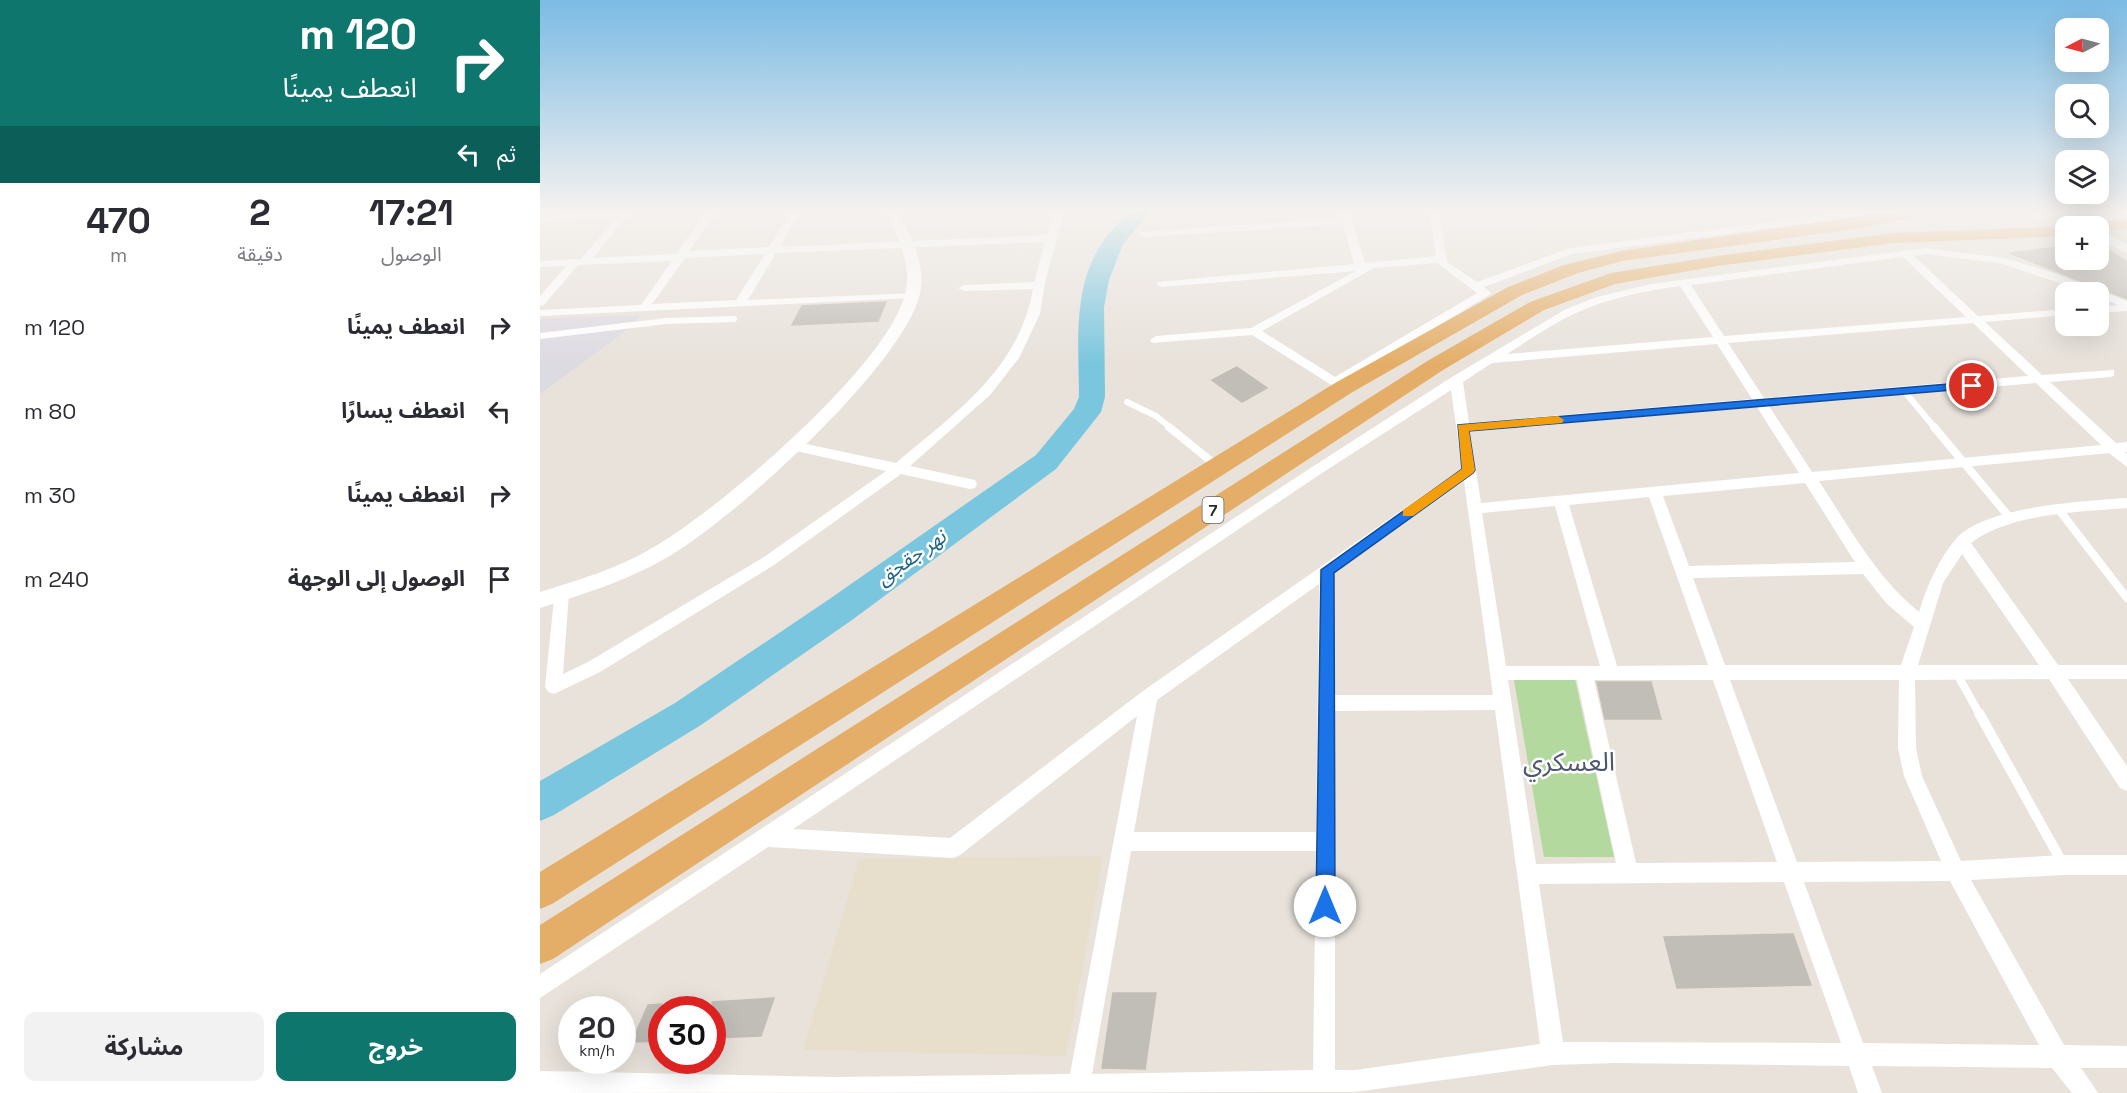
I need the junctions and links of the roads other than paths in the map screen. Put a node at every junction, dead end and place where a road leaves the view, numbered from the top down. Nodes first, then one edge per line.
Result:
1 (579, 262) joint
2 (676, 262) edge
3 (765, 262) edge
4 (913, 262) edge
5 (1046, 262) edge
6 (1359, 262) edge
7 (1408, 262) edge
8 (1443, 262) edge
9 (1548, 262) edge
10 (1600, 262) edge
11 (1716, 262) edge
12 (1830, 262) edge
13 (1915, 262) edge
14 (2004, 262) edge
15 (540, 264) edge
16 (1361, 269) junction
17 (1683, 282) junction
18 (2068, 282) edge
19 (1162, 284) dead end
20 (1039, 285) junction
21 (963, 288) dead end
22 (912, 294) junction
23 (1486, 294) junction
24 (2109, 299) edge
25 (540, 303) edge
26 (740, 303) junction
27 (2127, 307) edge
28 (644, 308) junction
29 (2109, 309) edge
30 (540, 313) edge
31 (2055, 313) edge
32 (1976, 318) junction
33 (734, 319) dead end
34 (1254, 330) junction
35 (540, 336) edge
36 (1156, 340) dead end
37 (1720, 340) junction
38 (1488, 360) junction
39 (2110, 374) dead end
40 (1455, 380) junction
41 (2040, 380) junction
42 (1339, 385) junction
43 (1904, 391) junction
44 (1127, 402) dead end
45 (1761, 403) junction
46 (1462, 428) junction
47 (792, 446) junction
48 (2120, 448) edge
49 (2127, 462) edge
50 (1964, 463) junction
51 (1218, 467) junction
52 (901, 468) junction
53 (1468, 470) junction
54 (1808, 477) junction
55 (970, 484) dead end
56 (1655, 493) junction
57 (1561, 501) junction
58 (2127, 503) edge
59 (1474, 509) junction
60 (2060, 510) junction
61 (2010, 518) junction
62 (1962, 542) junction
63 (1867, 568) junction
64 (1328, 570) junction
65 (1683, 572) junction
66 (561, 593) junction
67 (2127, 598) edge
68 (540, 600) edge
69 (1923, 625) junction
70 (2127, 672) edge
71 (1498, 673) junction
72 (1584, 673) junction
73 (1611, 673) junction
74 (1720, 674) junction
75 (1907, 674) junction
76 (1957, 674) junction
77 (2055, 674) junction
78 (1149, 696) junction
79 (1503, 702) junction
80 (1327, 703) junction
81 (2127, 782) edge
82 (765, 837) junction
83 (1326, 841) junction
84 (1123, 842) junction
85 (2063, 865) junction
86 (2127, 865) edge
87 (1955, 871) junction
88 (1791, 872) junction
89 (1527, 874) junction
90 (1628, 874) junction
91 (540, 892) edge
92 (540, 946) edge
93 (540, 987) edge
94 (1553, 1053) junction
95 (1857, 1056) junction
96 (2127, 1057) edge
97 (2059, 1058) junction
98 (1324, 1082) junction
99 (540, 1083) edge
100 (1079, 1085) junction
101 (1358, 1087) edge
102 (836, 1091) edge
103 (1870, 1093) edge
104 (2086, 1093) edge

1 - 15 street
1 - 25 street
2 - 28 street
3 - 26 street
4 - 22 street
5 - 20 street
6 - 16 street
7 - 16 street
8 - 23 street
9 - 23 street
10 - 23 highway, 7
11 - 92 highway, 7
12 - 17 street
13 - 32 street
14 - 18 street
16 - 19 street
16 - 34 street
17 - 37 street
17 - 38 street
20 - 21 street
20 - 52 street
22 - 26 street
22 - 47 street
23 - 42 highway, 7
24 - 27 street
26 - 28 street
27 - 29 street
28 - 30 street
31 - 32 street
32 - 37 street
32 - 41 street
33 - 35 lane
34 - 36 street
34 - 42 street
37 - 38 street
37 - 45 street
38 - 40 street
39 - 41 street
40 - 46 street
40 - 82 street
41 - 43 street
41 - 48 street
42 - 51 highway, 7
43 - 45 street
43 - 50 lane
44 - 51 lane
45 - 46 street
45 - 54 street
46 - 53 street
47 - 52 street
47 - 66 street
48 - 49 street
48 - 50 street
50 - 54 street
50 - 61 lane
51 - 91 highway, 7
52 - 55 street
52 - 66 street
53 - 59 street
53 - 64 street
54 - 56 street
54 - 63 street
56 - 57 street
56 - 65 street
57 - 59 street
57 - 73 street
58 - 60 street
59 - 71 street
60 - 61 street
60 - 67 lane
61 - 62 street
62 - 69 street
62 - 77 street
63 - 65 street
63 - 69 street
64 - 78 street
64 - 80 street
65 - 74 street
66 - 68 street
69 - 75 street
70 - 77 street
71 - 72 street
71 - 79 street
72 - 73 street
72 - 90 street
73 - 74 street
74 - 75 street
74 - 88 street
75 - 76 street
75 - 87 street
76 - 77 street
76 - 85 lane
77 - 81 street
78 - 82 street
78 - 84 street
79 - 80 street
79 - 89 street
80 - 83 street
82 - 93 street
83 - 84 street
83 - 98 street
84 - 100 street
85 - 86 street
85 - 87 street
87 - 88 street
87 - 97 street
88 - 90 street
88 - 95 street
89 - 90 street
89 - 94 street
94 - 95 street
94 - 101 street
95 - 97 street
95 - 103 street
96 - 97 street
97 - 104 street
98 - 100 street
98 - 101 street
99 - 102 street
100 - 102 street

